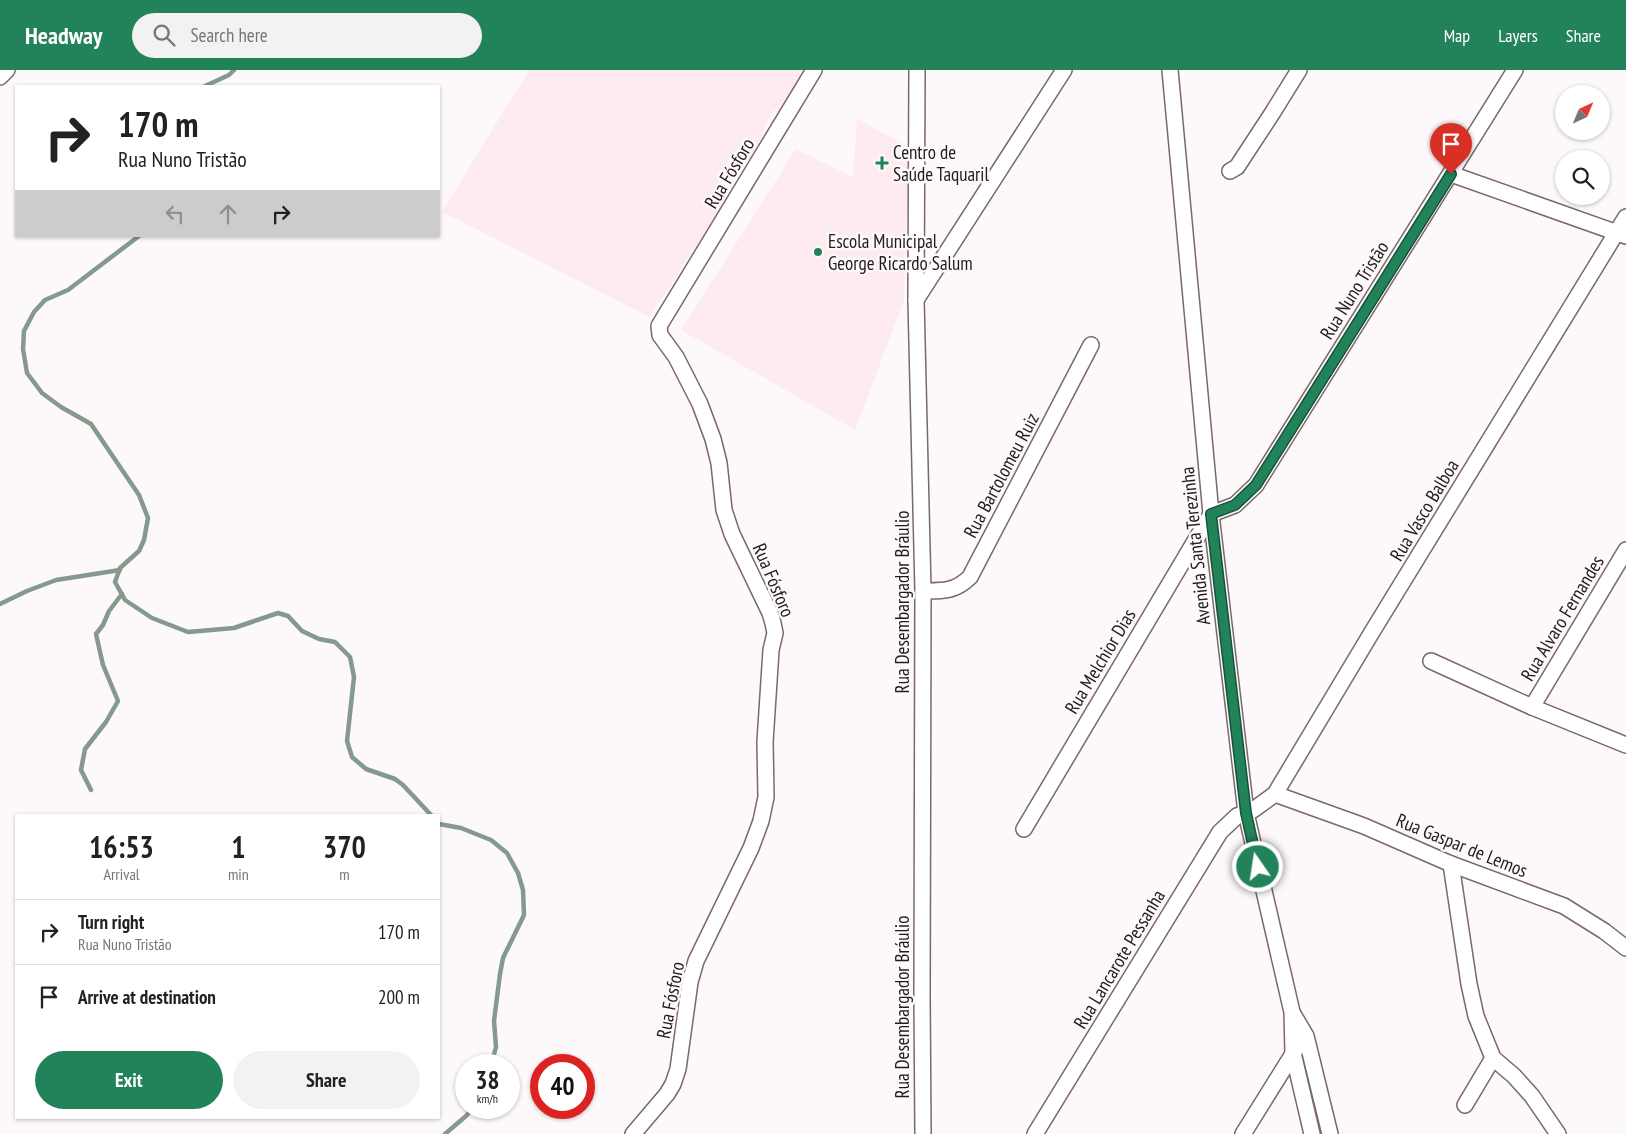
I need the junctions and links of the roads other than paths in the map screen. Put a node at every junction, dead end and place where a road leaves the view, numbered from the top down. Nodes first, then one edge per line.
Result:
1 (7, 70) edge
2 (814, 70) edge
3 (917, 70) edge
4 (1064, 70) edge
5 (1170, 70) edge
6 (1299, 70) edge
7 (1514, 70) edge
8 (0, 77) edge
9 (1230, 171) dead end
10 (1451, 174) junction
11 (1626, 217) edge
12 (1621, 234) edge
13 (916, 300) junction
14 (1091, 345) dead end
15 (1211, 514) junction
16 (1626, 550) edge
17 (923, 591) junction
18 (1431, 661) dead end
19 (1532, 707) junction
20 (1626, 744) edge
21 (1275, 794) junction
22 (1246, 813) junction
23 (1024, 829) dead end
24 (1451, 864) junction
25 (1626, 948) edge
26 (1292, 1012) junction
27 (1306, 1036) junction
28 (1293, 1053) junction
29 (1493, 1058) junction
30 (1465, 1105) dead end
31 (632, 1134) edge
32 (923, 1134) edge
33 (1035, 1134) edge
34 (1243, 1134) edge
35 (1312, 1134) edge
36 (1330, 1134) edge
37 (1558, 1134) edge

1 - 8 street
2 - 31 street, Rua Fósforo
3 - 13 street, Rua Desembargador Bráulio
4 - 13 street
5 - 15 street, Avenida Santa Terezinha
6 - 9 street
7 - 10 street, Rua Nuno Tristão
10 - 12 street
10 - 15 street, Rua Nuno Tristão
11 - 12 street, Rua Vasco Balboa
12 - 21 street, Rua Vasco Balboa
13 - 17 street, Rua Desembargador Bráulio
14 - 17 street, Rua Bartolomeu Ruiz
15 - 22 street, Avenida Santa Terezinha
15 - 23 street, Rua Melchior Dias
16 - 19 street, Rua Alvaro Fernandes
17 - 32 street, Rua Desembargador Bráulio
18 - 19 street
19 - 20 street
21 - 22 street, Rua Vasco Balboa
21 - 24 street, Rua Gaspar de Lemos
22 - 26 street, Avenida Santa Terezinha
22 - 33 street, Rua Lancarote Pessanha
24 - 25 street, Rua Gaspar de Lemos
24 - 29 street
26 - 27 street, Avenida Santa Terezinha
26 - 28 street, Avenida Santa Terezinha
27 - 28 street
27 - 36 street, Avenida Santa Terezinha
28 - 34 street
28 - 35 street, Avenida Santa Terezinha
29 - 30 street
29 - 37 street

